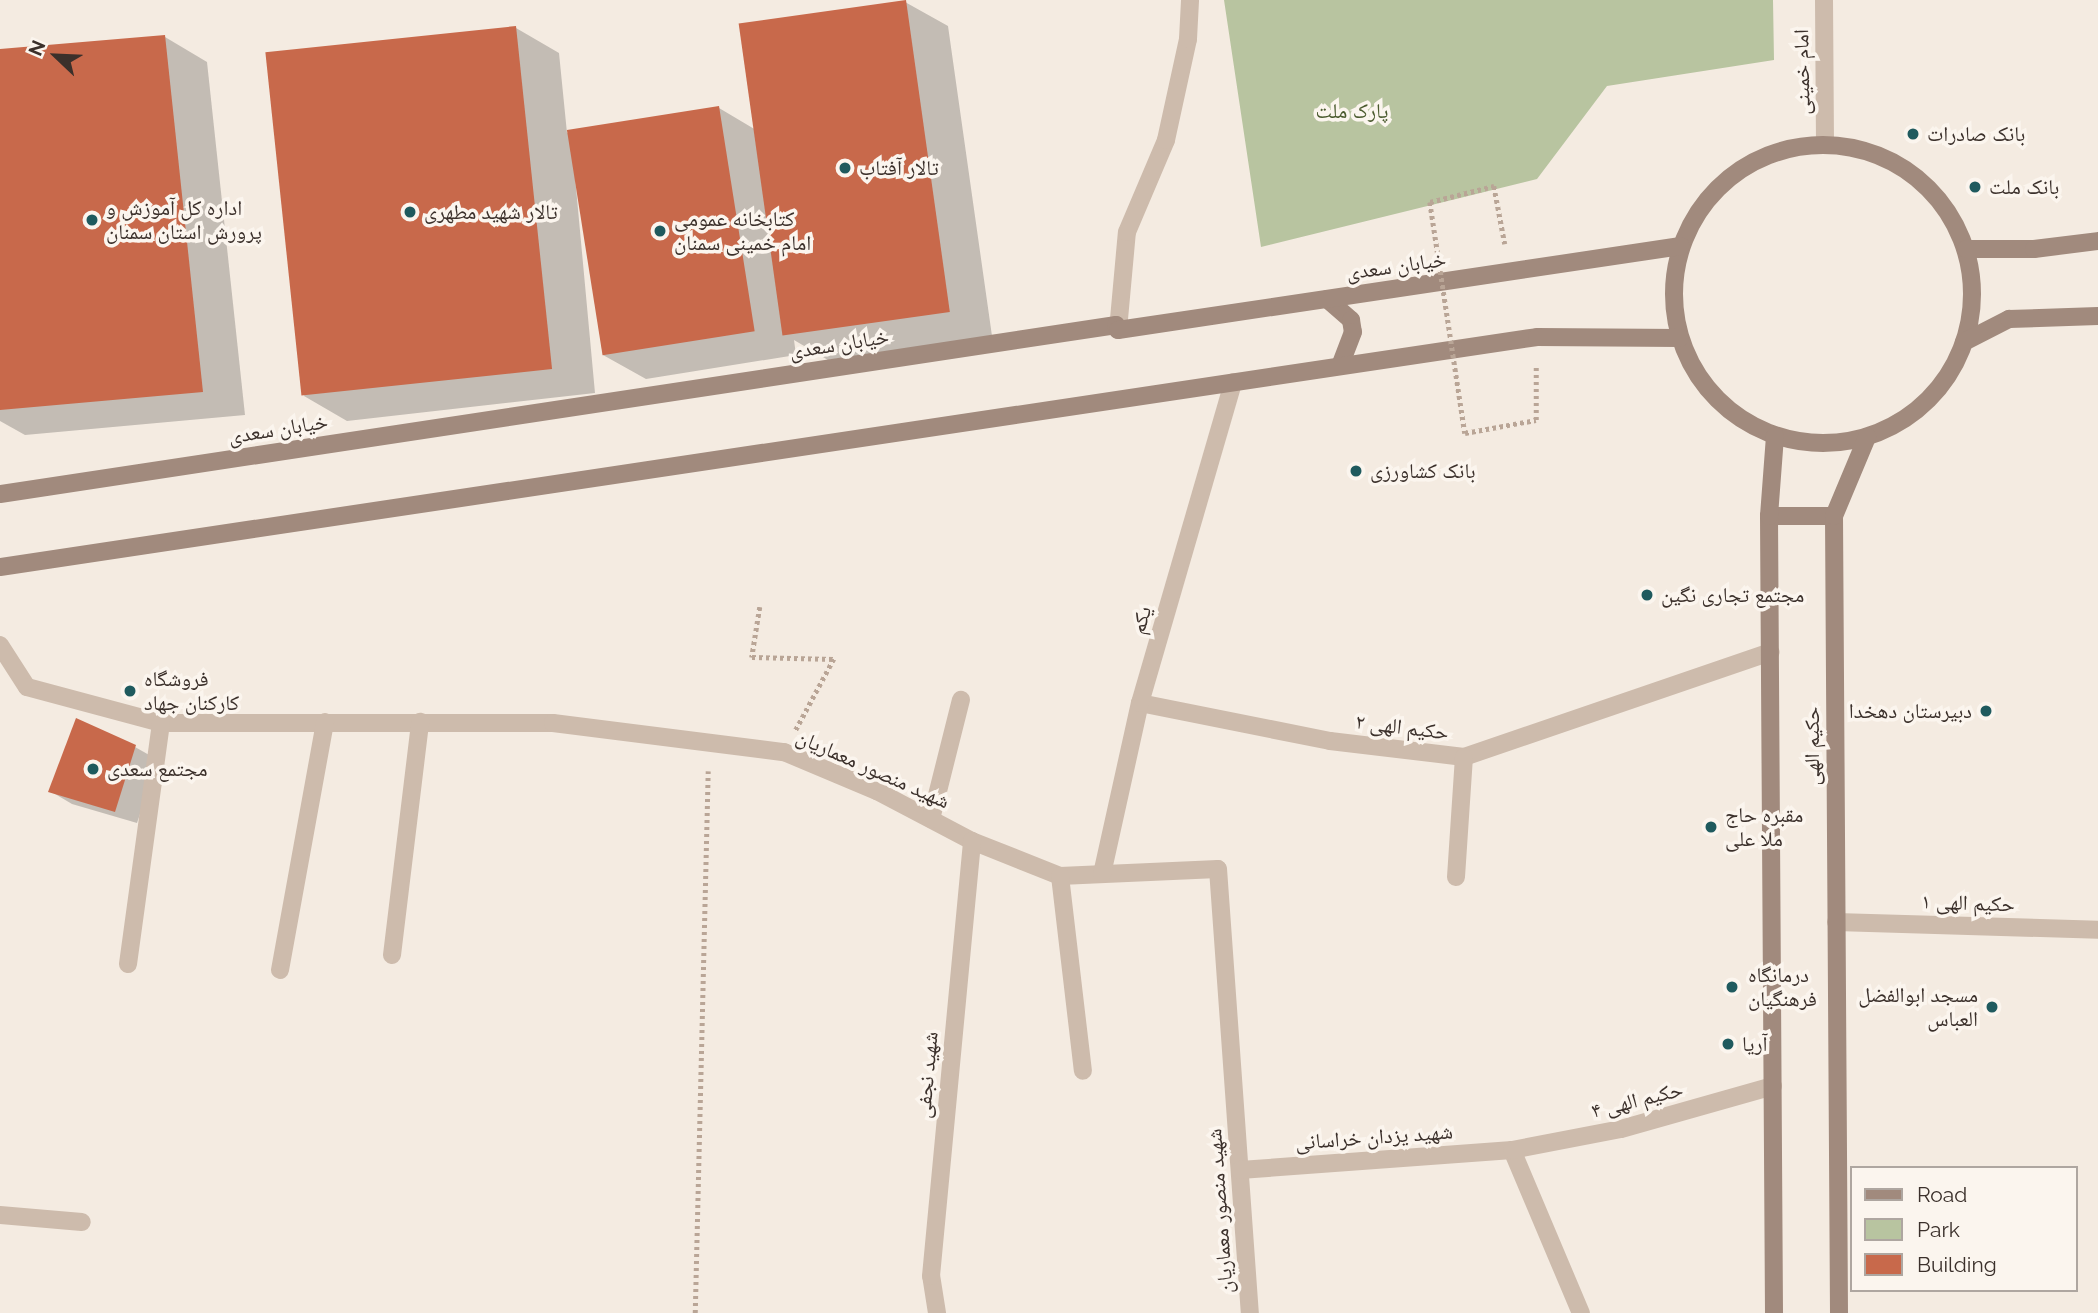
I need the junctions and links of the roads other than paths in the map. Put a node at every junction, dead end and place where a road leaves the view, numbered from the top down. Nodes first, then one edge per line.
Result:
1 (1191, 0) edge
2 (1824, 0) edge
3 (1825, 144) junction
4 (2098, 241) edge
5 (1681, 246) junction
6 (1966, 249) junction
7 (1327, 299) junction
8 (2098, 316) edge
9 (1118, 330) junction
10 (1680, 338) junction
11 (1965, 342) junction
12 (1340, 366) junction
13 (1233, 382) junction
14 (1774, 436) junction
15 (1867, 436) junction
16 (0, 494) edge
17 (1769, 516) junction
18 (1834, 516) junction
19 (0, 567) edge
20 (0, 645) edge
21 (1770, 652) junction
22 (961, 700) dead end
23 (1140, 703) junction
24 (325, 722) junction
25 (420, 722) junction
26 (161, 723) junction
27 (1464, 757) junction
28 (932, 820) junction
29 (972, 841) junction
30 (1102, 874) junction
31 (1060, 876) junction
32 (1456, 877) dead end
33 (1836, 922) junction
34 (2098, 930) edge
35 (392, 954) dead end
36 (128, 964) dead end
37 (280, 970) dead end
38 (1083, 1072) dead end
39 (1773, 1086) junction
40 (1512, 1150) junction
41 (1240, 1170) junction
42 (0, 1215) edge
43 (82, 1222) dead end
44 (937, 1313) edge
45 (1250, 1313) edge
46 (1581, 1313) edge
47 (1774, 1313) edge
48 (1839, 1313) edge

1 - 9 street
2 - 3 street, امام خمینی
3 - 5 main road
3 - 6 main road
4 - 6 main road
5 - 7 main road, خیابان سعدی
5 - 10 main road
6 - 11 main road
7 - 9 main road, خیابان سعدی
7 - 12 main road
8 - 11 main road
9 - 16 main road, خیابان سعدی
10 - 12 main road
10 - 14 main road
11 - 15 main road
12 - 13 main road
13 - 19 main road
13 - 23 street, یکم
14 - 15 main road
14 - 17 main road, حکیم الهی
15 - 18 main road, حکیم الهی
17 - 18 main road
17 - 21 main road, حکیم الهی
18 - 33 main road, حکیم الهی
20 - 26 street, شهید منصور معماریان
21 - 27 street, حکیم الهی ۲
21 - 39 main road, حکیم الهی
22 - 28 street
23 - 27 street, حکیم الهی ۲
23 - 30 street, یکم
24 - 25 street, شهید منصور معماریان
24 - 26 street, شهید منصور معماریان
24 - 37 street
25 - 28 street, شهید منصور معماریان
25 - 35 street
26 - 36 street
27 - 32 street
28 - 29 street, شهید منصور معماریان
29 - 31 street, شهید منصور معماریان
29 - 44 street, شهید نجفی
30 - 31 street, شهید منصور معماریان
30 - 41 street, شهید منصور معماریان
31 - 38 street
33 - 34 street, حکیم الهی ۱
33 - 48 main road, حکیم الهی
39 - 40 street, حکیم الهی ۴
39 - 47 main road, حکیم الهی
40 - 41 street, شهید یزدان خراسانی
40 - 46 street
41 - 45 street, شهید منصور معماریان
42 - 43 street

